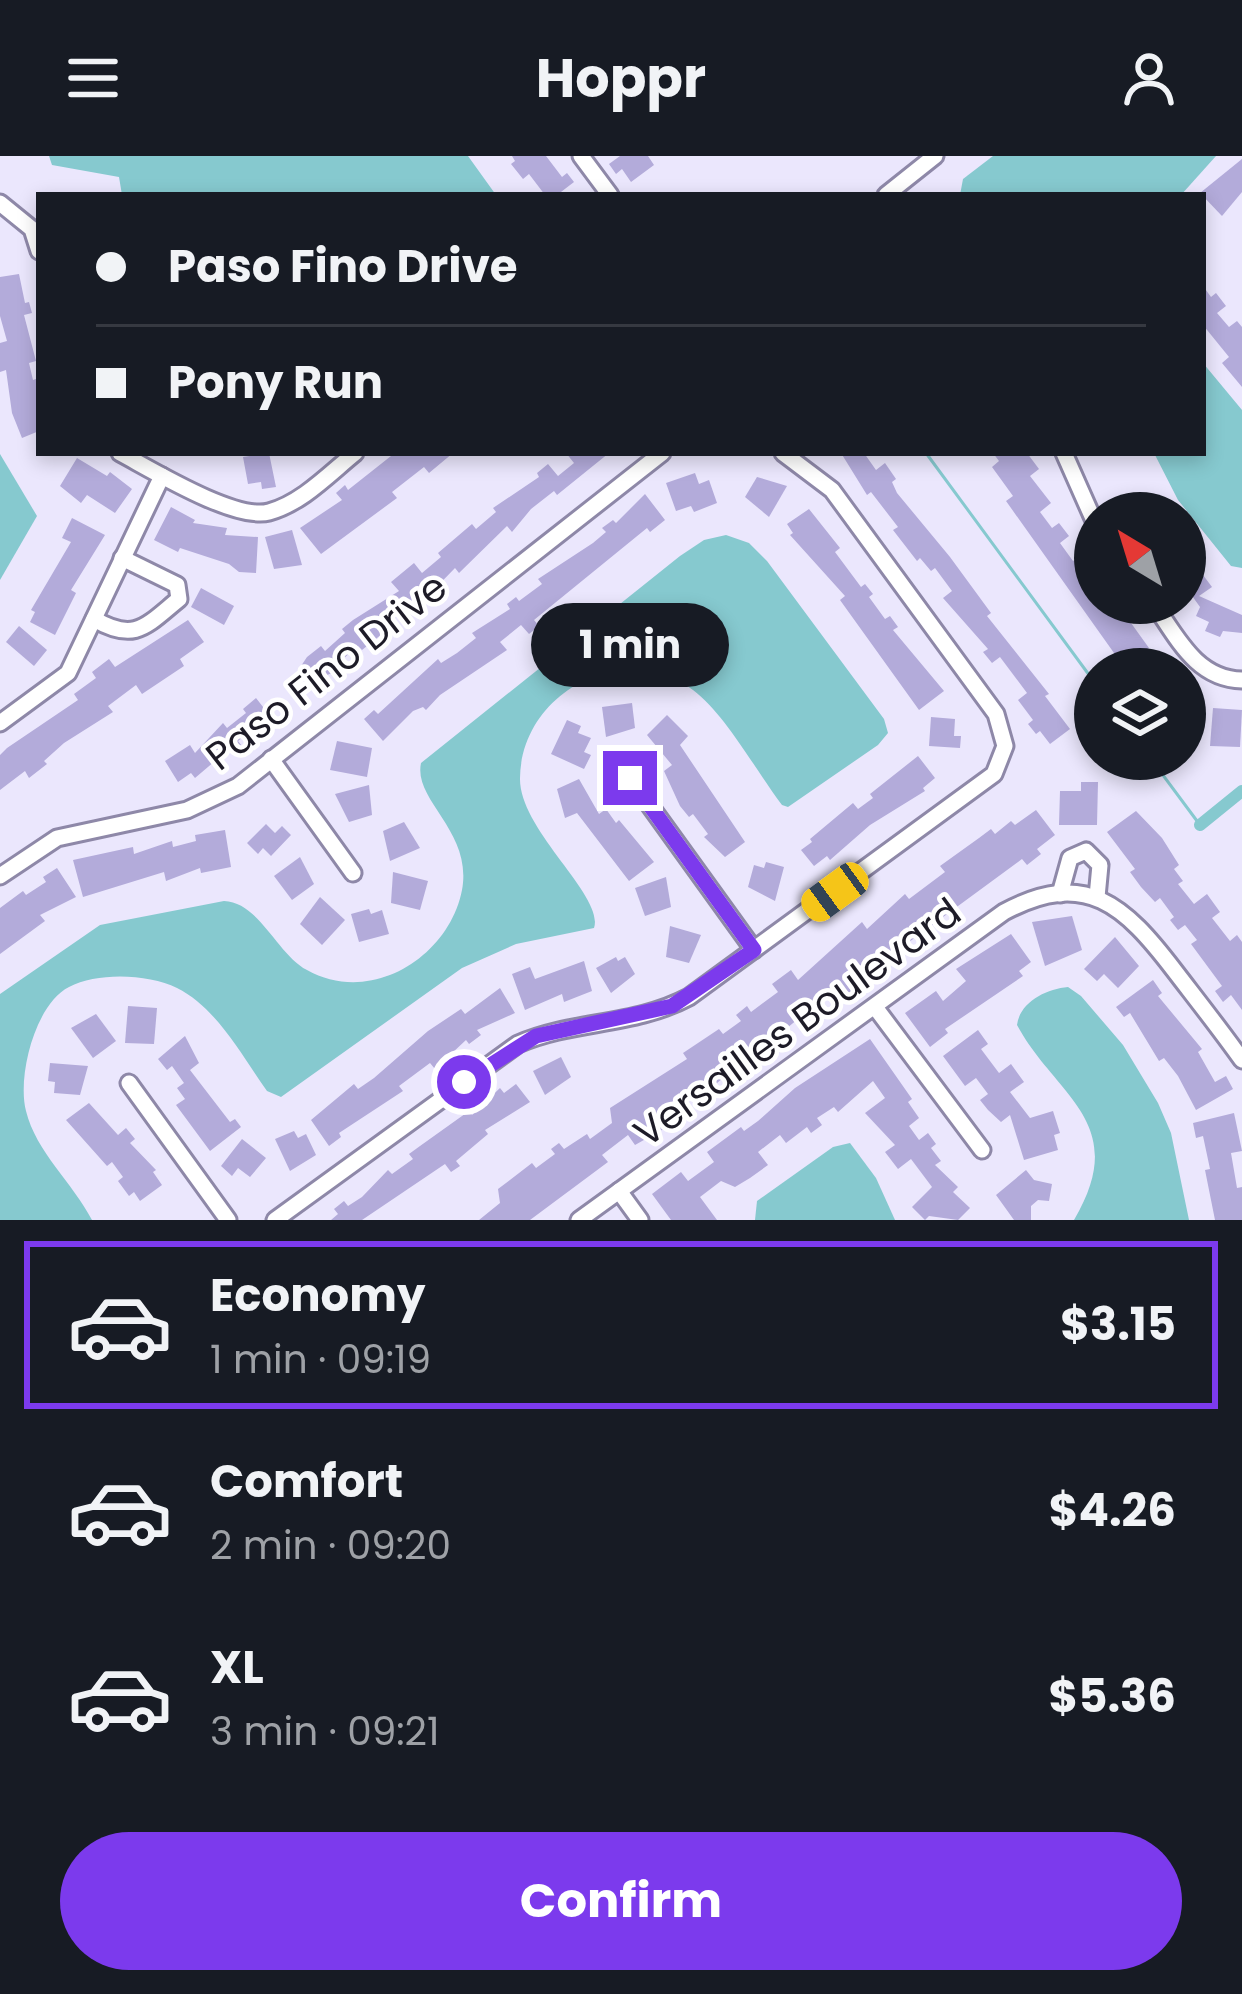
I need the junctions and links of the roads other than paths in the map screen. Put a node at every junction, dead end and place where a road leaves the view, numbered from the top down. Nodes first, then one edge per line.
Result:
1 (581, 156) edge
2 (935, 156) edge
3 (0, 188) edge
4 (608, 192) edge
5 (890, 192) edge
6 (5, 206) edge
7 (36, 242) edge
8 (125, 456) edge
9 (351, 456) edge
10 (658, 456) edge
11 (788, 456) edge
12 (1065, 456) edge
13 (162, 476) junction
14 (1081, 492) edge
15 (122, 558) junction
16 (94, 619) junction
17 (1168, 624) edge
18 (1242, 680) edge
19 (0, 723) edge
20 (271, 759) junction
21 (630, 778) dead end
22 (353, 873) dead end
23 (0, 876) edge
24 (1060, 894) junction
25 (1097, 897) junction
26 (754, 950) junction
27 (875, 1007) junction
28 (1242, 1060) edge
29 (129, 1083) dead end
30 (982, 1150) dead end
31 (619, 1191) junction
32 (228, 1220) edge
33 (275, 1220) edge
34 (579, 1220) edge
35 (640, 1220) edge

1 - 4 street
2 - 5 street
3 - 6 street
6 - 7 street
8 - 13 street
9 - 13 street
10 - 20 street, Paso Fino Drive
11 - 26 street
12 - 14 street
13 - 15 street
15 - 16 street
15 - 16 street
16 - 19 street
17 - 18 street
20 - 22 street
20 - 23 street, Paso Fino Drive
21 - 26 street
24 - 25 street, Versailles Boulevard
24 - 25 street
24 - 27 street, Versailles Boulevard
25 - 28 street
26 - 33 street
27 - 30 street
27 - 31 street, Versailles Boulevard
29 - 32 street
31 - 34 street, Versailles Boulevard
31 - 35 street

